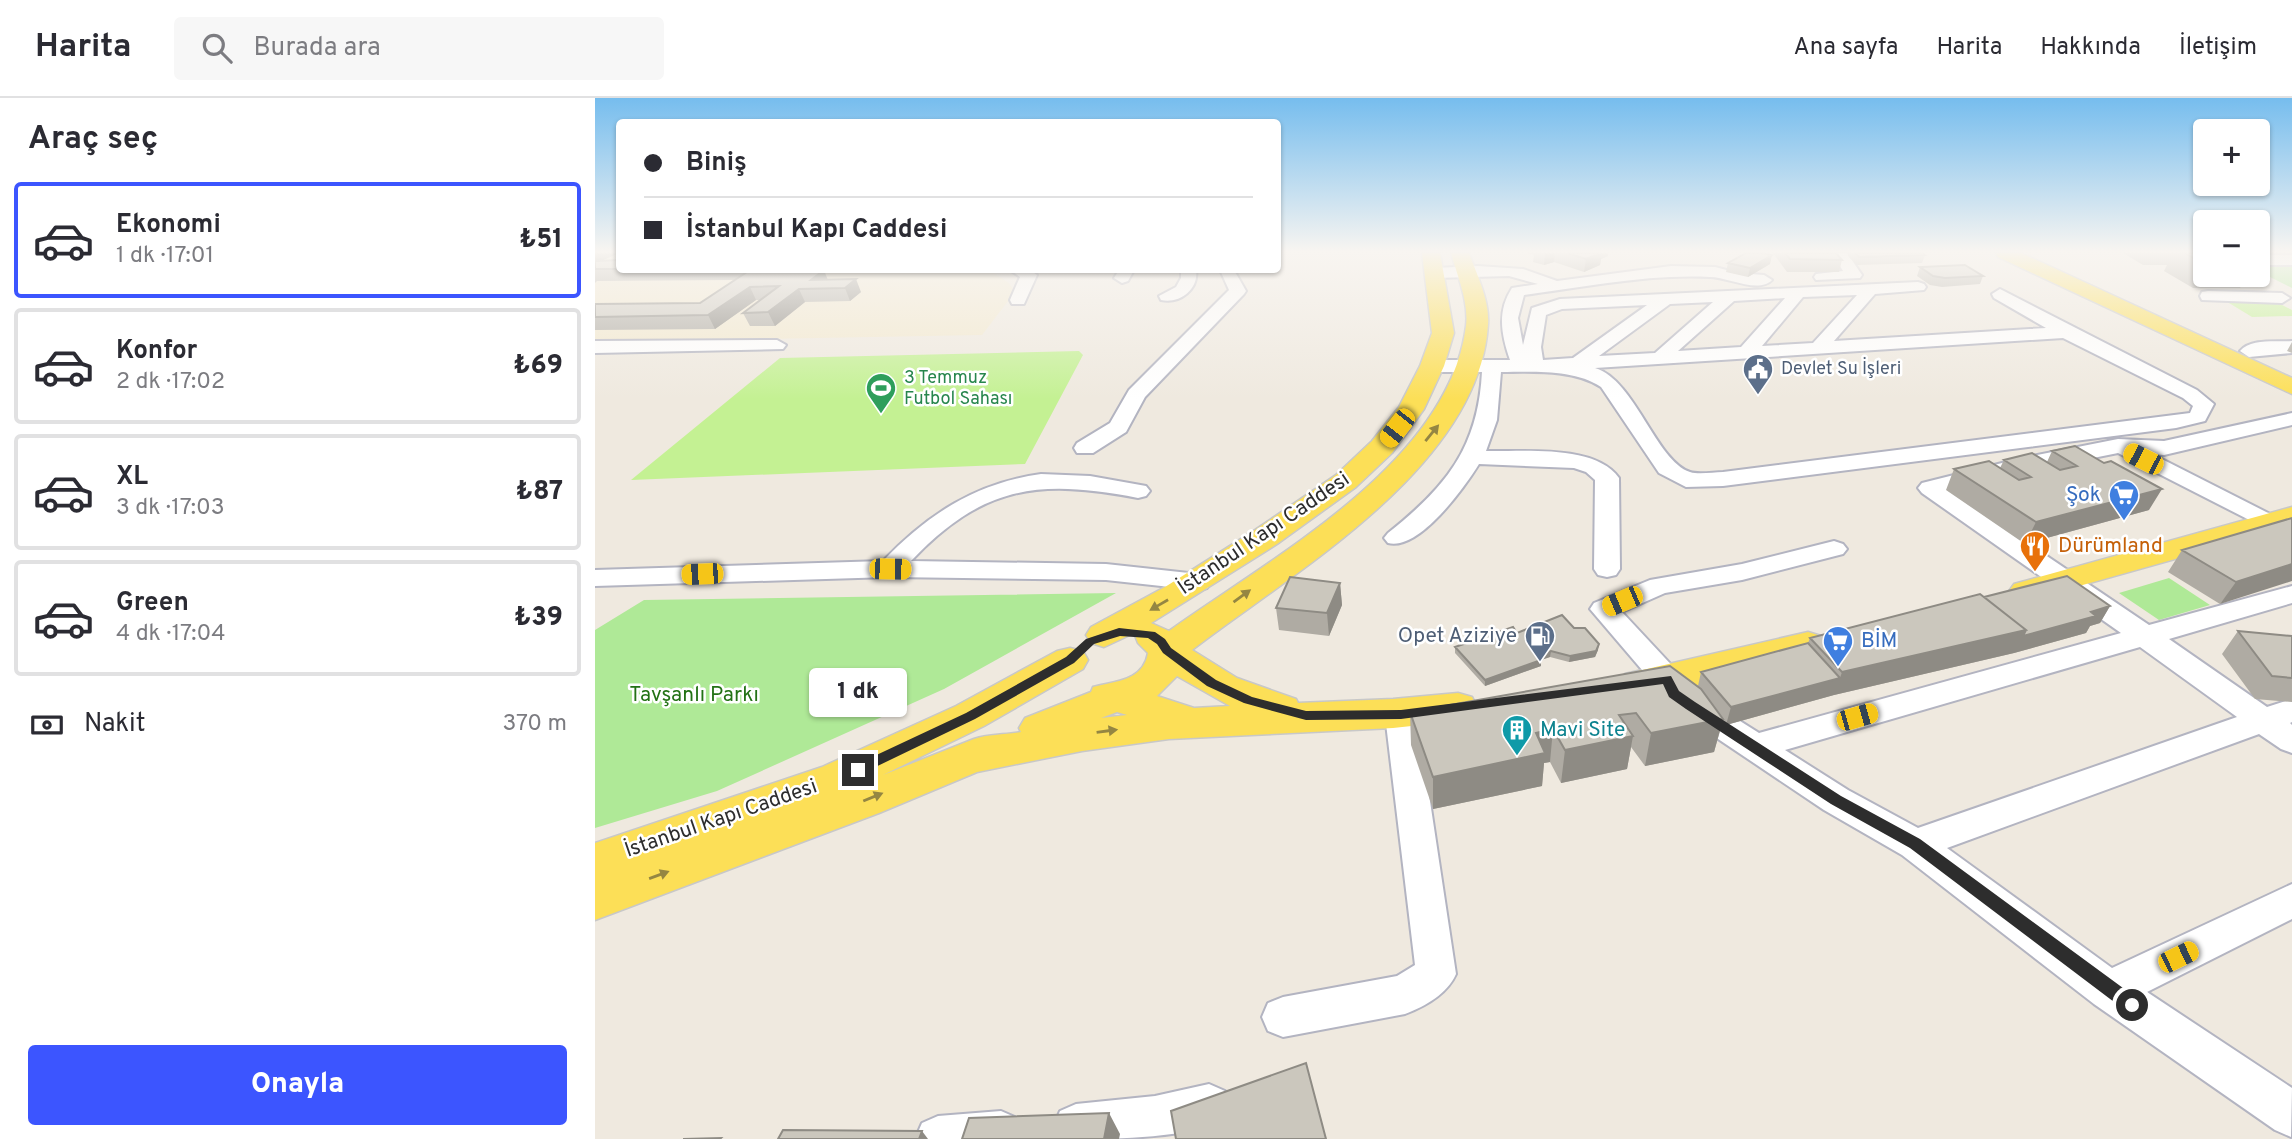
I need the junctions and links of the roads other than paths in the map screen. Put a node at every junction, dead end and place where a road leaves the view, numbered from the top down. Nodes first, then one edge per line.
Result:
1 (1228, 302) edge
2 (1439, 302) edge
3 (1473, 302) edge
4 (1511, 302) edge
5 (1603, 302) edge
6 (1662, 302) edge
7 (1723, 302) edge
8 (1791, 302) edge
9 (1860, 302) edge
10 (2013, 302) edge
11 (2109, 302) edge
12 (2138, 302) edge
13 (2066, 332) junction
14 (777, 345) dead end
15 (595, 347) edge
16 (1819, 347) junction
17 (2292, 347) edge
18 (1748, 351) junction
19 (2249, 351) junction
20 (1661, 357) junction
21 (1578, 363) junction
22 (1432, 366) junction
23 (1480, 366) junction
24 (1528, 366) junction
25 (2292, 371) edge
26 (2292, 387) edge
27 (2292, 419) edge
28 (2118, 446) junction
29 (1085, 448) dead end
30 (1473, 457) junction
31 (1138, 491) dead end
32 (2280, 519) edge
33 (1398, 538) dead end
34 (1834, 549) dead end
35 (890, 569) junction
36 (1607, 569) dead end
37 (595, 578) edge
38 (2068, 581) junction
39 (1198, 582) junction
40 (2292, 594) edge
41 (2000, 597) edge
42 (1104, 635) junction
43 (1838, 636) edge
44 (2143, 636) junction
45 (1167, 650) junction
46 (1070, 660) junction
47 (1667, 679) junction
48 (1601, 688) edge
49 (1115, 697) junction
50 (1494, 702) edge
51 (1401, 715) junction
52 (2277, 715) edge
53 (1306, 716) junction
54 (1197, 722) junction
55 (2292, 741) edge
56 (1753, 747) junction
57 (968, 758) junction
58 (1915, 844) junction
59 (595, 862) edge
60 (595, 899) edge
61 (2292, 901) edge
62 (2109, 990) junction
63 (1283, 1017) dead end
64 (1244, 1099) edge
65 (2291, 1114) edge
66 (1153, 1129) edge
67 (959, 1139) edge

1 - 29 street
2 - 22 main road, İstanbul Kapı Caddesi
3 - 23 main road
4 - 24 street
5 - 24 street
6 - 21 street
7 - 20 street
8 - 18 street
9 - 16 street
10 - 13 street
11 - 26 main road
12 - 19 main road
13 - 16 street
13 - 24 street
14 - 15 street
16 - 18 street
17 - 19 street
18 - 20 street
19 - 25 main road
20 - 21 street
21 - 24 street
22 - 23 street
22 - 39 main road, İstanbul Kapı Caddesi
23 - 24 street
23 - 30 street
45 -> 23 main road
27 - 28 street
28 - 32 street
28 - 38 street
30 - 33 street
30 - 36 street
31 - 35 street
32 - 38 main road
34 - 47 street
35 - 37 street
35 - 39 street
38 - 41 main road
38 - 44 street
39 -> 42 main road, İstanbul Kapı Caddesi
40 - 44 street
42 - 45 main road
42 - 46 main road
43 - 47 main road
44 - 52 street
44 - 56 street
45 - 49 main road
45 - 53 main road
46 - 49 main road
46 - 59 main road, İstanbul Kapı Caddesi
47 - 48 main road
47 - 56 street
49 - 54 main road
49 - 57 main road
50 - 51 main road
51 - 53 main road
51 - 63 street
52 - 55 street
52 - 58 street
53 - 54 main road
57 -> 54 main road
56 - 58 street
60 -> 57 main road
58 - 62 street
61 - 62 street
62 - 65 street
64 - 66 street
66 - 67 street

